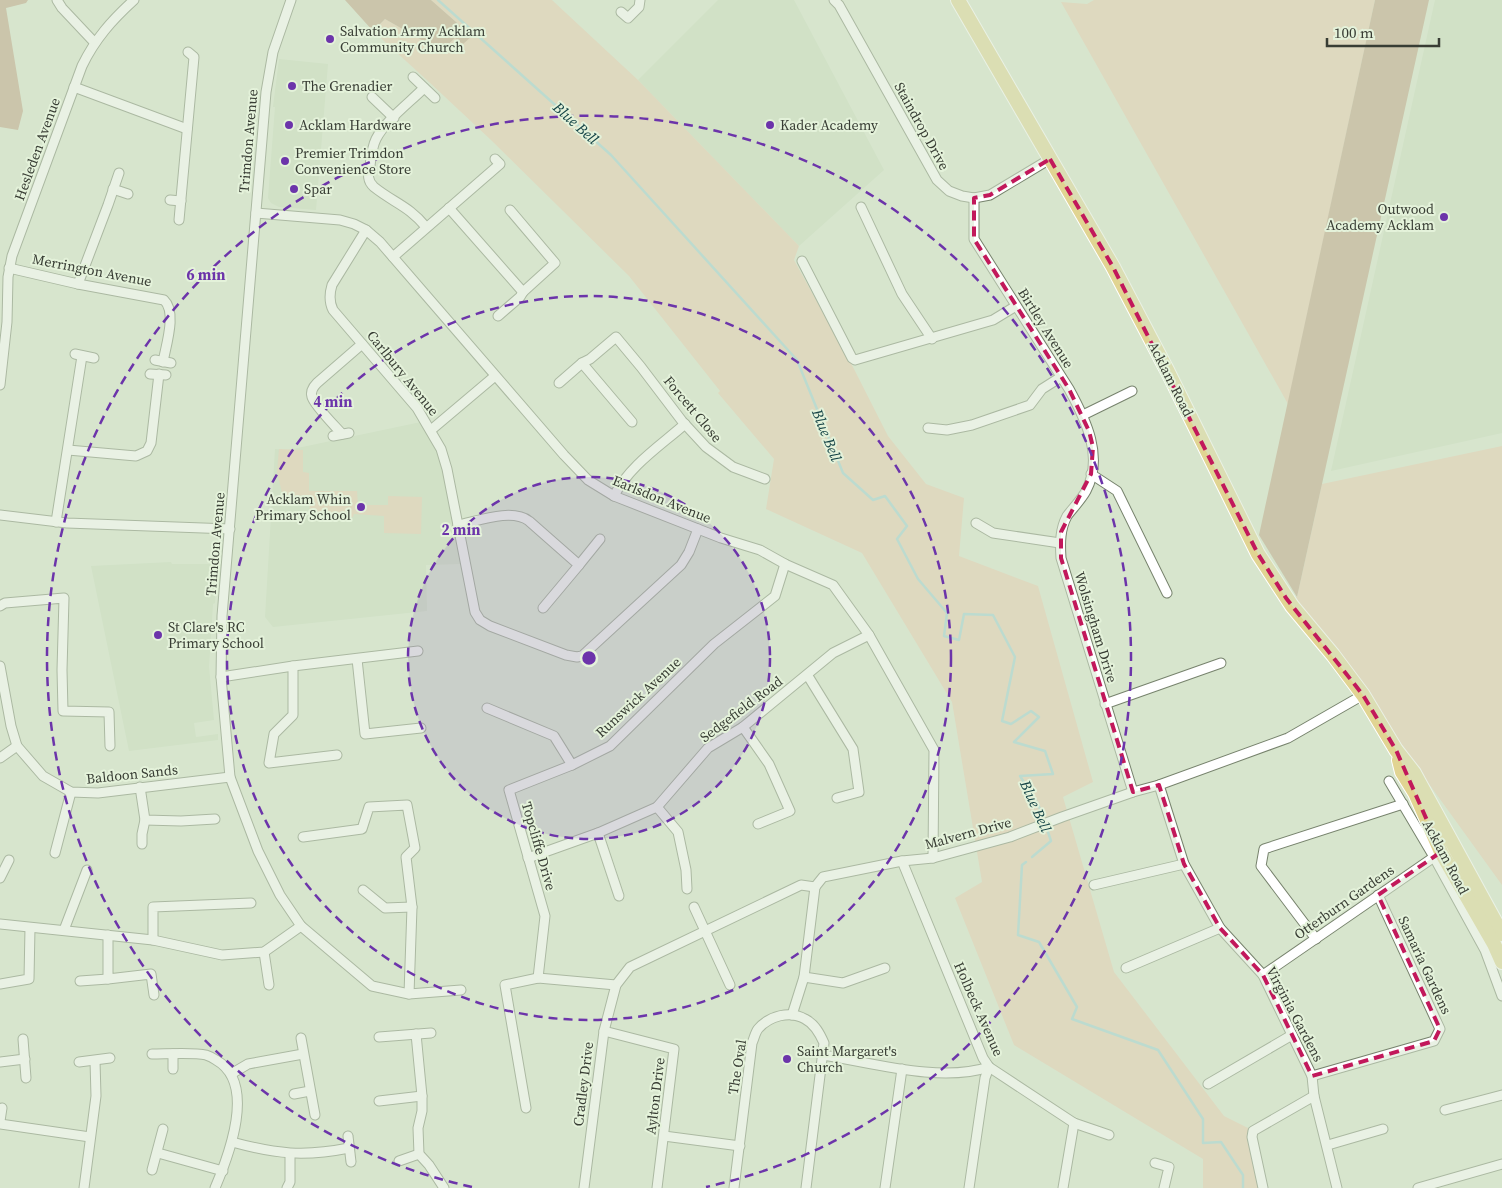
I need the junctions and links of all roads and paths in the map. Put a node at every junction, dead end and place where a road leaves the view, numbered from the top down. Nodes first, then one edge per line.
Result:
1 (57, 0) edge
2 (134, 0) edge
3 (640, 0) edge
4 (834, 0) edge
5 (958, 0) edge
6 (289, 1) edge
7 (621, 12) dead end
8 (94, 42) junction
9 (194, 55) dead end
10 (413, 77) dead end
11 (74, 87) junction
12 (424, 88) junction
13 (372, 97) dead end
14 (435, 98) dead end
15 (394, 118) junction
16 (187, 129) junction
17 (1050, 159) junction
18 (500, 164) dead end
19 (119, 172) dead end
20 (113, 189) junction
21 (128, 194) dead end
22 (974, 198) junction
23 (170, 200) dead end
24 (180, 201) junction
25 (861, 207) dead end
26 (449, 208) junction
27 (256, 213) junction
28 (511, 216) dead end
29 (179, 220) dead end
30 (426, 227) junction
31 (366, 230) junction
32 (393, 257) junction
33 (802, 261) dead end
34 (9, 268) junction
35 (78, 284) junction
36 (522, 292) junction
37 (1016, 306) junction
38 (498, 316) dead end
39 (932, 339) junction
40 (362, 344) junction
41 (94, 358) dead end
42 (163, 362) dead end
43 (582, 363) junction
44 (1, 366) edge
45 (158, 374) dead end
46 (495, 376) junction
47 (1061, 377) junction
48 (559, 383) dead end
49 (0, 385) edge
50 (1132, 391) dead end
51 (1083, 415) junction
52 (632, 422) dead end
53 (686, 424) junction
54 (928, 428) dead end
55 (431, 430) junction
56 (341, 434) dead end
57 (68, 450) junction
58 (1091, 474) junction
59 (765, 478) dead end
60 (614, 496) junction
61 (0, 515) edge
62 (56, 522) junction
63 (976, 523) dead end
64 (458, 525) junction
65 (230, 529) junction
66 (698, 529) junction
67 (600, 539) dead end
68 (1060, 543) junction
69 (785, 564) junction
70 (579, 565) junction
71 (1167, 593) dead end
72 (0, 606) edge
73 (543, 608) dead end
74 (869, 635) junction
75 (418, 651) dead end
76 (357, 659) junction
77 (1221, 663) dead end
78 (293, 666) junction
79 (0, 668) edge
80 (808, 676) junction
81 (221, 678) junction
82 (1363, 695) junction
83 (1105, 704) junction
84 (487, 708) dead end
85 (743, 727) junction
86 (421, 728) dead end
87 (17, 746) junction
88 (110, 746) dead end
89 (1396, 750) junction
90 (337, 755) dead end
91 (0, 758) edge
92 (572, 765) junction
93 (230, 777) junction
94 (1390, 781) dead end
95 (1159, 786) junction
96 (140, 787) junction
97 (71, 792) junction
98 (1133, 792) junction
99 (837, 798) dead end
100 (1403, 804) junction
101 (657, 807) junction
102 (215, 819) dead end
103 (145, 820) junction
104 (758, 824) dead end
105 (598, 833) junction
106 (303, 837) dead end
107 (142, 844) dead end
108 (55, 853) dead end
109 (1438, 854) junction
110 (528, 858) junction
111 (933, 858) junction
112 (10, 860) dead end
113 (902, 861) junction
114 (1184, 864) junction
115 (87, 870) dead end
116 (0, 878) edge
117 (1094, 885) dead end
118 (815, 887) junction
119 (687, 889) dead end
120 (363, 890) dead end
121 (1378, 895) junction
122 (618, 896) dead end
123 (251, 903) dead end
124 (412, 907) junction
125 (694, 907) dead end
126 (0, 924) edge
127 (300, 926) junction
128 (30, 928) junction
129 (1220, 928) junction
130 (64, 930) junction
131 (705, 931) junction
132 (1502, 934) edge
133 (108, 935) junction
134 (1316, 939) junction
135 (153, 940) junction
136 (264, 952) junction
137 (1502, 962) edge
138 (884, 968) dead end
139 (1126, 968) dead end
140 (1263, 975) junction
141 (804, 977) junction
142 (538, 978) junction
143 (108, 979) junction
144 (80, 981) dead end
145 (0, 984) edge
146 (269, 985) dead end
147 (616, 985) junction
148 (730, 985) dead end
149 (461, 990) dead end
150 (409, 994) junction
151 (154, 995) dead end
152 (1502, 996) edge
153 (792, 1015) junction
154 (604, 1031) junction
155 (431, 1033) dead end
156 (416, 1034) junction
157 (1292, 1035) junction
158 (379, 1037) dead end
159 (301, 1038) dead end
160 (24, 1039) dead end
161 (152, 1054) dead end
162 (173, 1054) junction
163 (303, 1054) junction
164 (823, 1054) junction
165 (110, 1058) dead end
166 (25, 1059) junction
167 (95, 1061) junction
168 (0, 1062) edge
169 (79, 1062) dead end
170 (989, 1067) junction
171 (902, 1068) junction
172 (173, 1069) dead end
173 (231, 1074) junction
174 (1312, 1076) junction
175 (26, 1078) dead end
176 (1208, 1084) dead end
177 (310, 1091) junction
178 (294, 1094) dead end
179 (1502, 1095) edge
180 (422, 1096) junction
181 (1314, 1096) junction
182 (379, 1101) dead end
183 (2, 1108) dead end
184 (526, 1108) dead end
185 (1445, 1110) dead end
186 (315, 1115) dead end
187 (1074, 1122) junction
188 (0, 1123) edge
189 (163, 1129) dead end
190 (1382, 1129) dead end
191 (1109, 1135) dead end
192 (348, 1136) dead end
193 (664, 1136) junction
194 (90, 1137) junction
195 (232, 1142) junction
196 (1328, 1145) junction
197 (740, 1146) junction
198 (349, 1148) junction
199 (158, 1154) junction
200 (290, 1154) junction
201 (419, 1154) junction
202 (398, 1161) dead end
203 (351, 1162) dead end
204 (1154, 1163) dead end
205 (1502, 1164) edge
206 (152, 1170) dead end
207 (222, 1171) junction
208 (84, 1188) edge
209 (215, 1188) edge
210 (287, 1188) edge
211 (444, 1188) edge
212 (584, 1188) edge
213 (657, 1188) edge
214 (734, 1188) edge
215 (806, 1188) edge
216 (885, 1188) edge
217 (968, 1188) edge
218 (1063, 1188) edge
219 (1164, 1188) edge
220 (1263, 1188) edge
221 (1338, 1188) edge
222 (1418, 1188) edge

1 - 8 street
2 - 8 street, Hesleden Avenue
3 - 7 street
4 - 22 street, Staindrop Drive
5 - 17 main road, Acklam Road
6 - 27 street, Trimdon Avenue
8 - 11 street, Hesleden Avenue
9 - 16 street
10 - 12 street
11 - 16 street
11 - 34 street, Hesleden Avenue
12 - 14 street
12 - 15 street
13 - 15 street
15 - 30 street
16 - 24 street
17 - 22 street
17 - 82 main road, Acklam Road
18 - 26 street
19 - 20 street
20 - 21 street
20 - 35 street
22 - 37 street, Birtley Avenue
23 - 24 street
24 - 29 street
25 - 39 street
26 - 30 street
26 - 36 street
27 - 31 street, Earlsdon Avenue
27 - 65 street, Trimdon Avenue
28 - 36 street
30 - 32 street
31 - 32 street, Earlsdon Avenue
31 - 40 street, Carlbury Avenue
32 - 46 street, Earlsdon Avenue
33 - 39 street
34 - 35 street, Merrington Avenue
34 - 44 street, Hesleden Avenue
35 - 42 street, Merrington Avenue
36 - 38 street
37 - 39 street
37 - 47 street, Birtley Avenue
40 - 55 street, Carlbury Avenue
40 - 56 street
41 - 57 street
43 - 48 street
43 - 52 street
43 - 53 street, Forcett Close
44 - 49 street, Hesleden Avenue
45 - 57 street
46 - 55 street
46 - 60 street, Earlsdon Avenue
47 - 51 street, Birtley Avenue
47 - 54 street
50 - 51 street
51 - 58 street, Birtley Avenue
53 - 59 street, Forcett Close
53 - 60 street
55 - 64 street, Carlbury Avenue
57 - 62 street
58 - 68 street, Wolsingham Drive
58 - 71 street
60 - 66 street, Earlsdon Avenue
61 - 62 street
62 - 65 street
63 - 68 street
64 - 66 street, Carlbury Avenue
64 - 70 street
65 - 81 street, Trimdon Avenue
66 - 69 street, Earlsdon Avenue
67 - 70 street
68 - 83 street, Wolsingham Drive
69 - 74 street, Earlsdon Avenue
69 - 92 street, Runswick Avenue
70 - 73 street
72 - 88 street
74 - 80 street, Sedgefield Road
74 - 111 street, Earlsdon Avenue
75 - 76 street
76 - 78 street
76 - 86 street
77 - 83 street
78 - 81 street
78 - 90 street
79 - 87 street, Baldoon Sands
80 - 85 street, Sedgefield Road
80 - 99 street
81 - 93 street, Trimdon Avenue
82 - 89 main road, Acklam Road
82 - 95 street, Malvern Drive
83 - 98 street, Wolsingham Drive
84 - 92 street
85 - 101 street, Sedgefield Road
85 - 104 street
87 - 91 street
87 - 97 street, Baldoon Sands
89 - 109 main road, Acklam Road
89 - 132 main road, Acklam Road
92 - 110 street, Topcliffe Drive
93 - 96 street, Baldoon Sands
93 - 127 street, Trimdon Avenue
94 - 100 street
95 - 98 street, Malvern Drive
95 - 114 street, Virginia Gardens
96 - 97 street, Baldoon Sands
96 - 103 street
97 - 108 street
98 - 111 street, Malvern Drive
100 - 109 street
100 - 134 street
101 - 105 street, Sedgefield Road
101 - 119 street
102 - 103 street
103 - 107 street
105 - 110 street, Sedgefield Road
105 - 122 street
106 - 124 street
109 - 121 street, Otterburn Gardens
109 - 137 main road, Acklam Road
109 - 152 street
110 - 142 street, Topcliffe Drive
111 - 113 street, Malvern Drive
112 - 116 street
113 - 118 street, Malvern Drive
113 - 170 street, Holbeck Avenue
114 - 117 street
114 - 129 street, Virginia Gardens
115 - 130 street
118 - 131 street, Malvern Drive
118 - 141 street
120 - 124 street
121 - 134 street, Otterburn Gardens
121 - 174 street, Samaria Gardens
123 - 135 street
124 - 150 street
125 - 131 street
126 - 128 street
127 - 136 street
127 - 150 street, Trimdon Avenue
128 - 130 street
128 - 145 street
129 - 139 street
129 - 140 street, Virginia Gardens
130 - 133 street
131 - 147 street, Malvern Drive
131 - 148 street
133 - 135 street
133 - 143 street
134 - 140 street, Otterburn Gardens
135 - 136 street
136 - 146 street
138 - 141 street
140 - 157 street, Virginia Gardens
141 - 153 street
142 - 147 street
142 - 184 street
143 - 144 street
143 - 151 street
147 - 154 street, Cradley Drive
149 - 150 street, Trimdon Avenue
153 - 164 street
153 - 197 street, The Oval
154 - 193 street, Aylton Drive
154 - 212 street, Cradley Drive
155 - 156 street
156 - 158 street
156 - 180 street
157 - 174 street, Virginia Gardens
157 - 176 street
159 - 163 street
160 - 166 street
161 - 162 street
162 - 172 street
162 - 173 street
163 - 173 street
163 - 177 street
164 - 171 street
164 - 215 street
165 - 167 street
166 - 168 street
166 - 175 street
167 - 169 street
167 - 194 street
170 - 171 street
170 - 187 street, Holbeck Avenue
170 - 217 street
171 - 216 street
173 - 195 street
174 - 181 street, Virginia Gardens
177 - 178 street
177 - 186 street
179 - 185 street
180 - 182 street
180 - 201 street
181 - 196 street, Virginia Gardens
181 - 220 street
183 - 188 street
187 - 191 street, Holbeck Avenue
187 - 218 street
188 - 194 street
189 - 199 street
190 - 196 street
192 - 198 street
193 - 197 street
193 - 213 street, Aylton Drive
194 - 208 street
195 - 200 street
195 - 207 street
196 - 221 street, Virginia Gardens
197 - 214 street, The Oval
198 - 200 street
198 - 203 street
199 - 206 street
199 - 207 street
200 - 210 street
201 - 202 street
201 - 211 street
204 - 219 street
205 - 222 street
207 - 209 street

